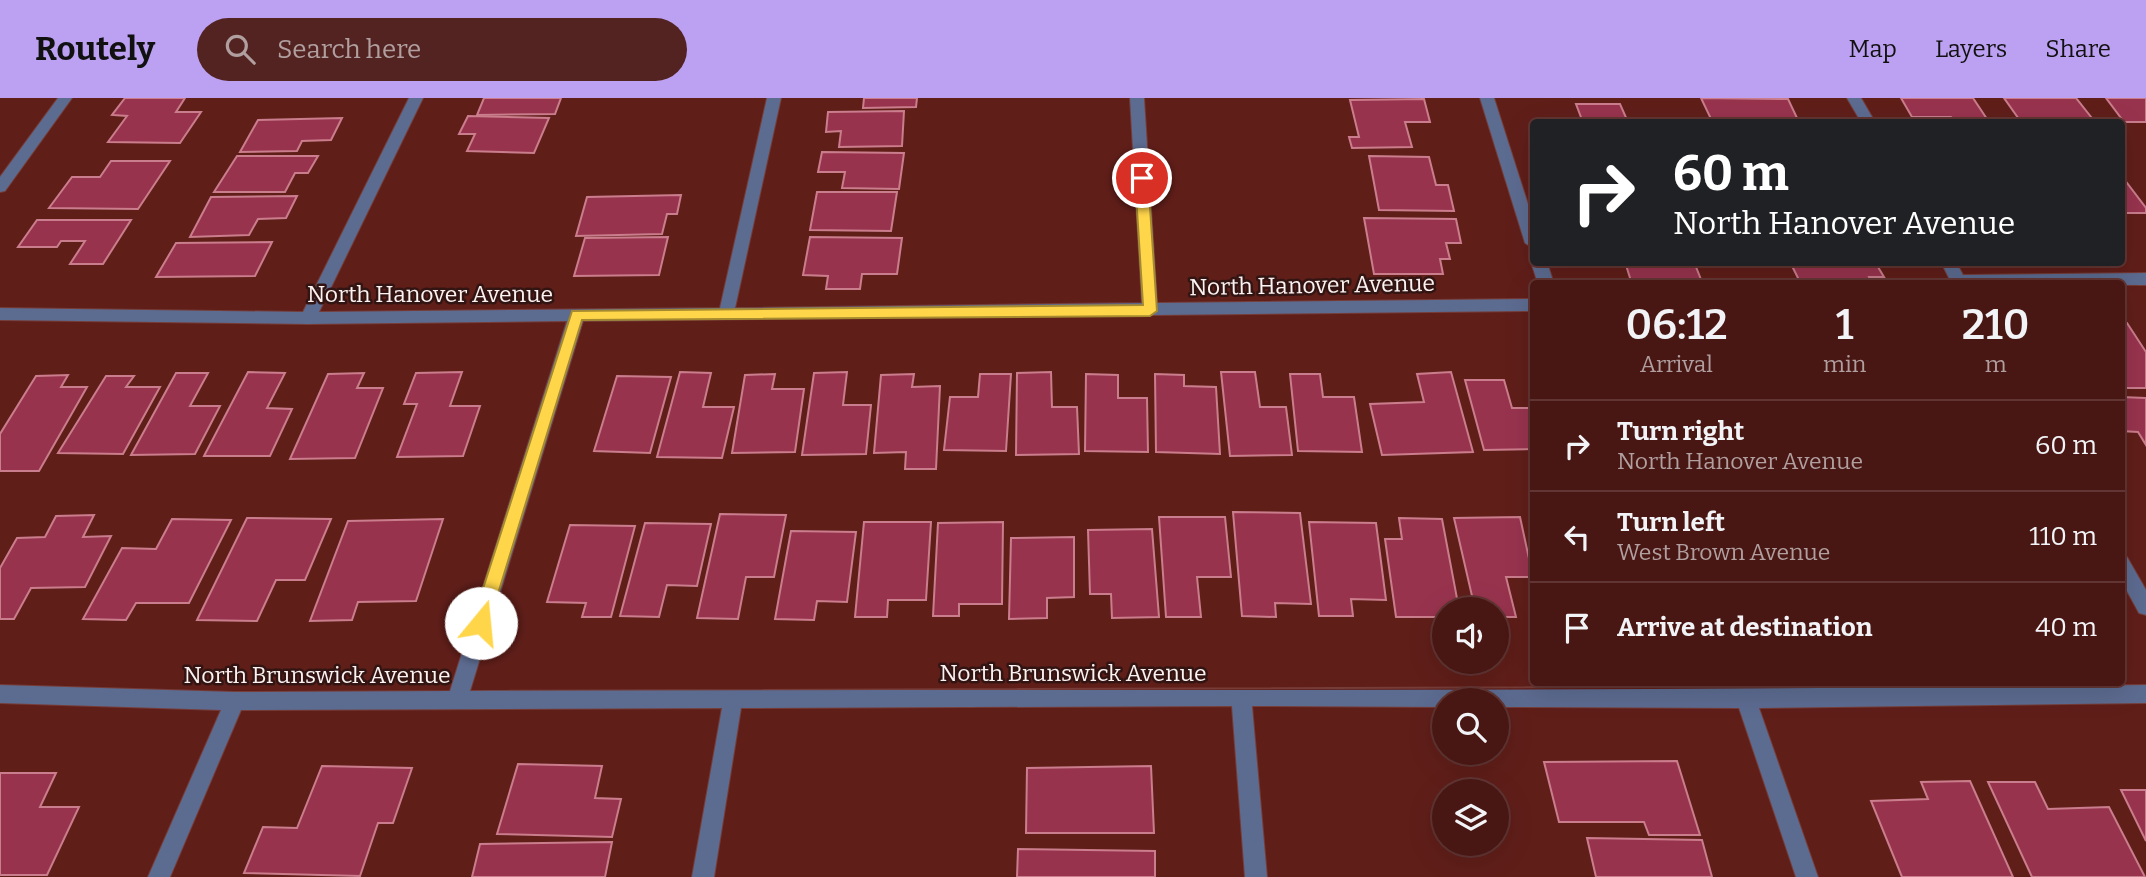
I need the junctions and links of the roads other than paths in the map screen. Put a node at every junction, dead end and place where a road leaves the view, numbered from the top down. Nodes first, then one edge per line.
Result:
1 (65, 98) edge
2 (416, 98) edge
3 (774, 98) edge
4 (1137, 98) edge
5 (1487, 98) edge
6 (1854, 98) edge
7 (1866, 119) edge
8 (0, 187) edge
9 (1530, 234) edge
10 (2146, 279) edge
11 (2084, 280) edge
12 (1530, 305) edge
13 (1150, 311) junction
14 (0, 314) edge
15 (726, 314) junction
16 (577, 315) junction
17 (308, 318) junction
18 (2125, 570) edge
19 (2146, 607) edge
20 (0, 694) edge
21 (2146, 694) edge
22 (1241, 697) junction
23 (1746, 698) junction
24 (457, 700) junction
25 (733, 700) junction
26 (235, 701) junction
27 (159, 877) edge
28 (703, 877) edge
29 (1256, 877) edge
30 (1807, 877) edge

1 - 8 street
2 - 17 street
3 - 15 street
4 - 13 street
5 - 9 street
6 - 7 street
10 - 11 street
12 - 13 street, North Hanover Avenue
13 - 15 street, North Hanover Avenue
14 - 17 street, North Hanover Avenue
15 - 16 street, North Hanover Avenue
16 - 17 street, North Hanover Avenue
16 - 24 street
18 - 19 street
20 - 26 street, North Brunswick Avenue
21 - 23 street, North Brunswick Avenue
22 - 23 street, North Brunswick Avenue
22 - 25 street, North Brunswick Avenue
22 - 29 street
23 - 30 street
24 - 25 street, North Brunswick Avenue
24 - 26 street, North Brunswick Avenue
25 - 28 street
26 - 27 street

